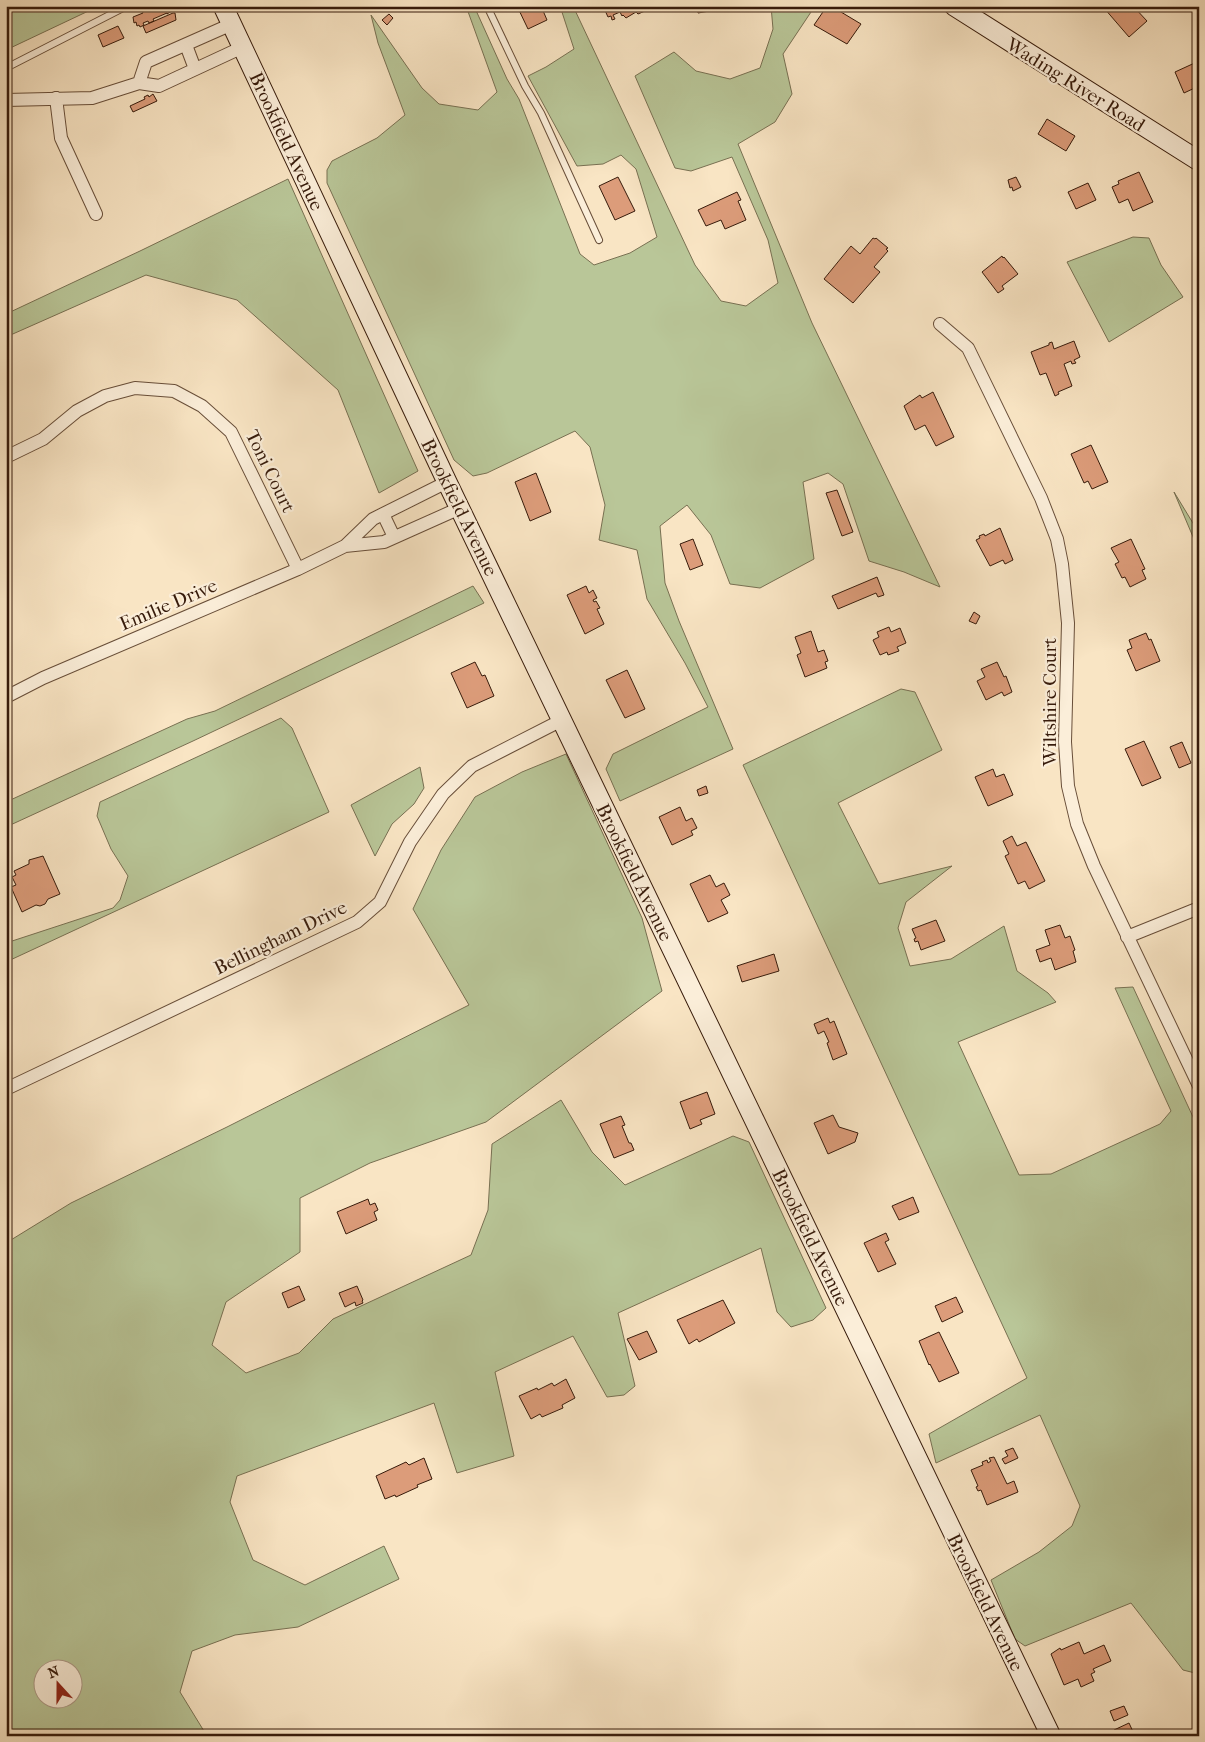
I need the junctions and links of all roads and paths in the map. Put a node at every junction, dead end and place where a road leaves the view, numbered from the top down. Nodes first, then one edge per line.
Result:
1 (127, 6) edge
2 (224, 6) edge
3 (487, 6) edge
4 (954, 6) edge
5 (232, 24) junction
6 (186, 44) junction
7 (243, 47) junction
8 (6, 68) edge
9 (196, 69) junction
10 (139, 83) junction
11 (56, 98) junction
12 (6, 100) edge
13 (1199, 161) edge
14 (96, 214) dead end
15 (599, 240) dead end
16 (940, 324) dead end
17 (6, 457) edge
18 (448, 482) junction
19 (460, 508) junction
20 (383, 514) junction
21 (394, 537) junction
22 (345, 546) junction
23 (298, 569) junction
24 (6, 697) edge
25 (562, 720) junction
26 (1199, 908) edge
27 (1127, 937) junction
28 (1199, 1086) edge
29 (6, 1089) edge
30 (1051, 1736) edge

1 - 8 lane
2 - 5 main road, Brookfield Avenue
3 - 15 lane
4 - 13 main road, Wading River Road
5 - 6 street
5 - 7 main road, Brookfield Avenue
6 - 9 street
6 - 10 street
7 - 9 street
7 - 18 main road, Brookfield Avenue
9 - 10 street
10 - 11 street
11 - 12 street
11 - 14 street
16 - 27 street, Wiltshire Court
17 - 23 street, Toni Court
18 - 19 main road, Brookfield Avenue
18 - 20 street, Emilie Drive
19 - 21 street, Emilie Drive
19 - 25 main road, Brookfield Avenue
20 - 21 street
20 - 22 street, Emilie Drive
21 - 22 street, Emilie Drive
22 - 23 street, Emilie Drive
23 - 24 street, Emilie Drive
25 - 29 street, Bellingham Drive
25 - 30 main road, Brookfield Avenue
26 - 27 street
27 - 28 street, Wiltshire Court

